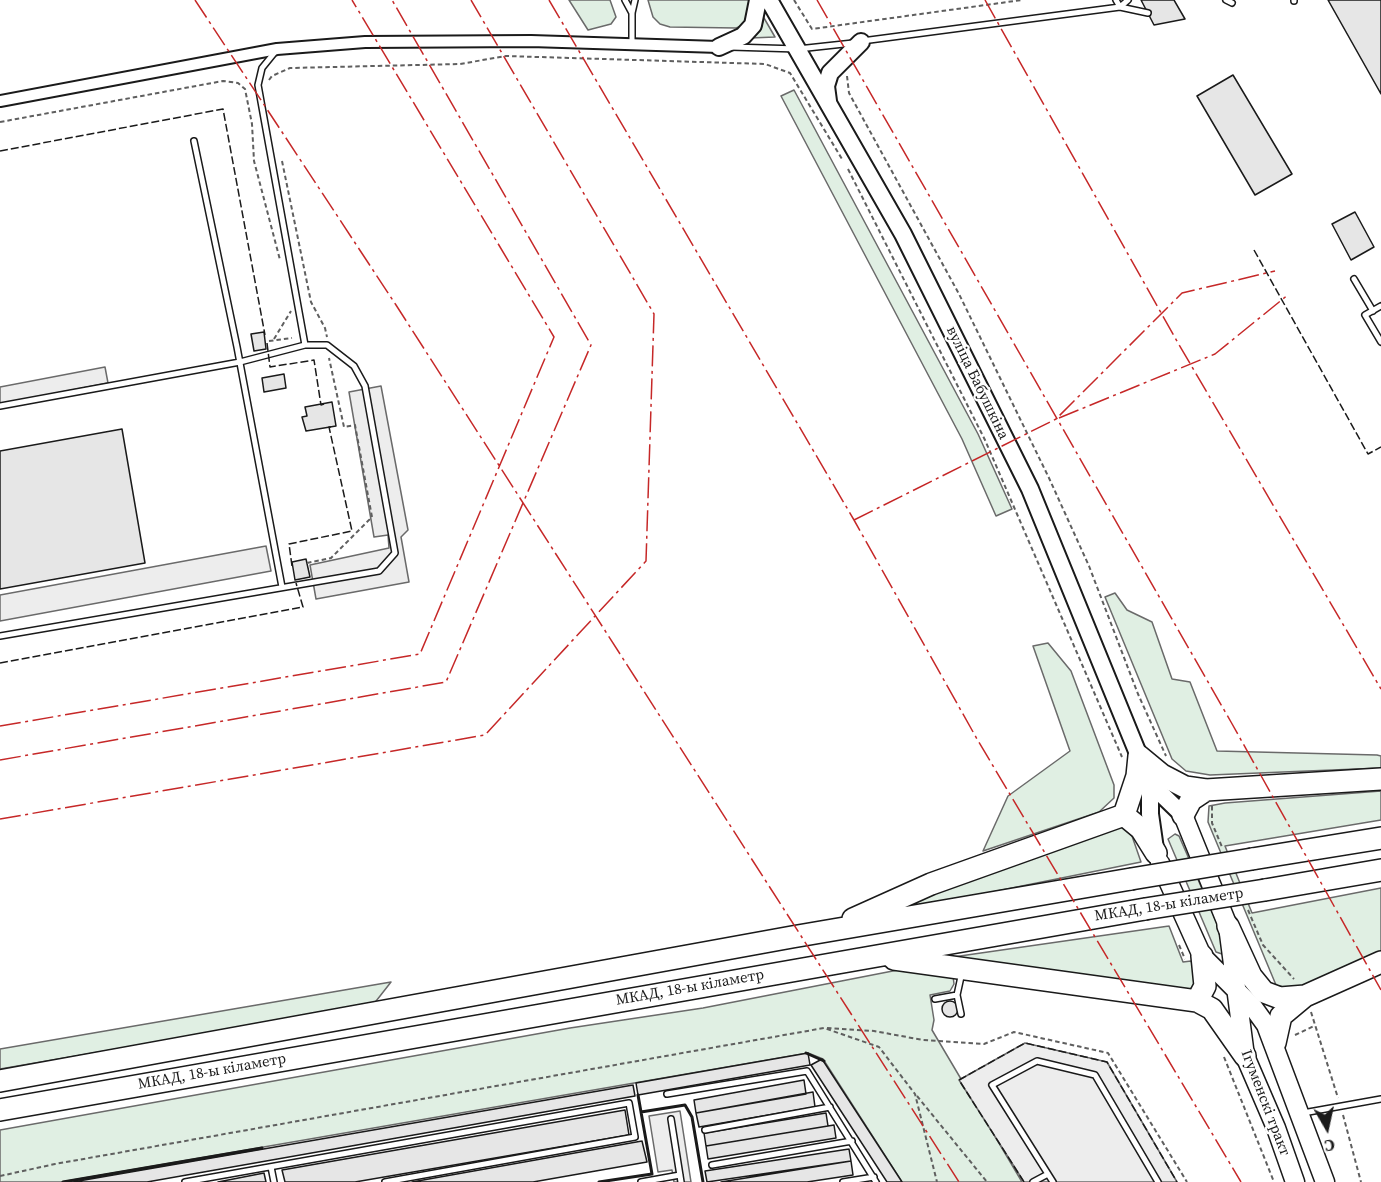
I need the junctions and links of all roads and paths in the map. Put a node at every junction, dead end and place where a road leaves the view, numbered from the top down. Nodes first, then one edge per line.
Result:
1 (625, 0) edge
2 (635, 0) edge
3 (758, 0) edge
4 (769, 0) edge
5 (794, 0) edge
6 (1022, 0) edge
7 (1116, 0) edge
8 (1128, 0) edge
9 (1226, 0) edge
10 (1232, 3) dead end
11 (1120, 7) junction
12 (632, 13) junction
13 (1148, 13) dead end
14 (861, 42) junction
15 (632, 44) junction
16 (719, 47) junction
17 (277, 49) junction
18 (798, 49) junction
19 (846, 72) dead end
20 (266, 84) dead end
21 (0, 101) edge
22 (828, 102) junction
23 (194, 141) dead end
24 (280, 153) dead end
25 (1354, 279) dead end
26 (1381, 306) edge
27 (1373, 311) junction
28 (327, 336) dead end
29 (303, 337) junction
30 (269, 341) dead end
31 (1381, 342) edge
32 (305, 345) junction
33 (328, 353) dead end
34 (240, 362) junction
35 (0, 406) edge
36 (307, 563) dead end
37 (282, 588) junction
38 (0, 636) edge
39 (1130, 756) junction
40 (1167, 759) dead end
41 (1381, 779) edge
42 (1150, 783) junction
43 (1206, 790) junction
44 (1124, 815) junction
45 (1183, 815) junction
46 (1380, 838) edge
47 (1156, 853) junction
48 (1381, 870) edge
49 (1228, 926) junction
50 (792, 937) junction
51 (869, 956) junction
52 (1202, 956) junction
53 (1381, 962) edge
54 (963, 968) junction
55 (1234, 988) junction
56 (957, 995) junction
57 (935, 999) dead end
58 (1197, 1001) junction
59 (1307, 1002) junction
60 (962, 1014) dead end
61 (1314, 1026) junction
62 (1282, 1040) junction
63 (1223, 1054) dead end
64 (1245, 1056) junction
65 (0, 1081) edge
66 (915, 1094) junction
67 (667, 1095) dead end
68 (1381, 1099) edge
69 (1340, 1106) junction
70 (830, 1107) junction
71 (0, 1110) edge
72 (1301, 1113) junction
73 (671, 1119) dead end
74 (705, 1130) dead end
75 (852, 1141) junction
76 (712, 1165) dead end
77 (271, 1167) junction
78 (1048, 1174) junction
79 (680, 1175) junction
80 (0, 1176) edge
81 (875, 1180) edge
82 (185, 1182) edge
83 (274, 1182) edge
84 (385, 1182) edge
85 (641, 1182) edge
86 (681, 1182) edge
87 (843, 1182) edge
88 (937, 1182) edge
89 (987, 1182) edge
90 (1033, 1182) edge
91 (1053, 1182) edge
92 (1158, 1182) edge
93 (1274, 1182) edge
94 (1295, 1182) edge
95 (1325, 1182) edge
96 (1361, 1182) edge

1 - 12 lane
2 - 12 lane
3 - 16 street
4 - 18 street, вуліца Бабушкіна
5 - 6 path
7 - 11 lane
8 - 11 lane
9 - 10 lane
11 - 13 lane
11 - 14 lane
12 - 15 lane
14 - 18 lane
14 - 22 street
15 - 16 street
15 - 17 street
16 - 18 lane
17 - 21 street
17 - 29 lane
18 - 22 street, вуліца Бабушкіна
19 - 40 path
20 - 39 path
22 - 39 street, вуліца Бабушкіна
23 - 34 lane
24 - 28 path
25 - 27 lane
26 - 27 lane
27 - 31 lane
29 - 30 path
29 - 32 lane
32 - 34 lane
32 - 37 lane
33 - 36 path
34 - 35 lane
34 - 37 lane
37 - 38 lane
39 - 42 street, вуліца Бабушкіна
39 - 43 highway
39 - 44 highway
41 - 43 highway
42 - 45 street, вуліца Бабушкіна
42 - 47 street, вуліца Бабушкіна
43 - 45 highway
44 - 47 highway
44 - 50 highway
45 - 49 main road, Ігуменскі тракт
46 - 50 highway, МКАД, 18-ы кіламетр, bridge
47 - 52 main road, Ігуменскі тракт
48 - 51 highway, МКАД, 18-ы кіламетр, bridge
49 - 55 main road, Ігуменскі тракт
49 - 59 highway
50 - 65 highway, МКАД, 18-ы кіламетр
51 - 54 highway
51 - 71 highway, МКАД, 18-ы кіламетр
52 - 55 main road, Ігуменскі тракт
52 - 58 highway
53 - 59 highway
54 - 56 lane
54 - 58 highway
55 - 62 main road, Ігуменскі тракт
55 - 64 main road, Ігуменскі тракт
56 - 57 lane
56 - 60 lane
58 - 64 highway
59 - 61 path
59 - 62 highway
61 - 62 path
61 - 69 path
62 - 72 main road, Ігуменскі тракт
63 - 93 path
64 - 94 main road, Ігуменскі тракт
66 - 80 path
66 - 88 path
66 - 89 path
67 - 70 lane
68 - 69 lane
69 - 72 lane
69 - 96 path
70 - 74 lane
70 - 75 lane
72 - 95 main road, Ігуменскі тракт
73 - 79 lane
75 - 76 lane
75 - 81 lane
77 - 82 lane
77 - 83 lane
77 - 84 lane
78 - 90 lane
78 - 91 lane
78 - 92 lane
79 - 85 lane
79 - 86 lane
81 - 87 lane

